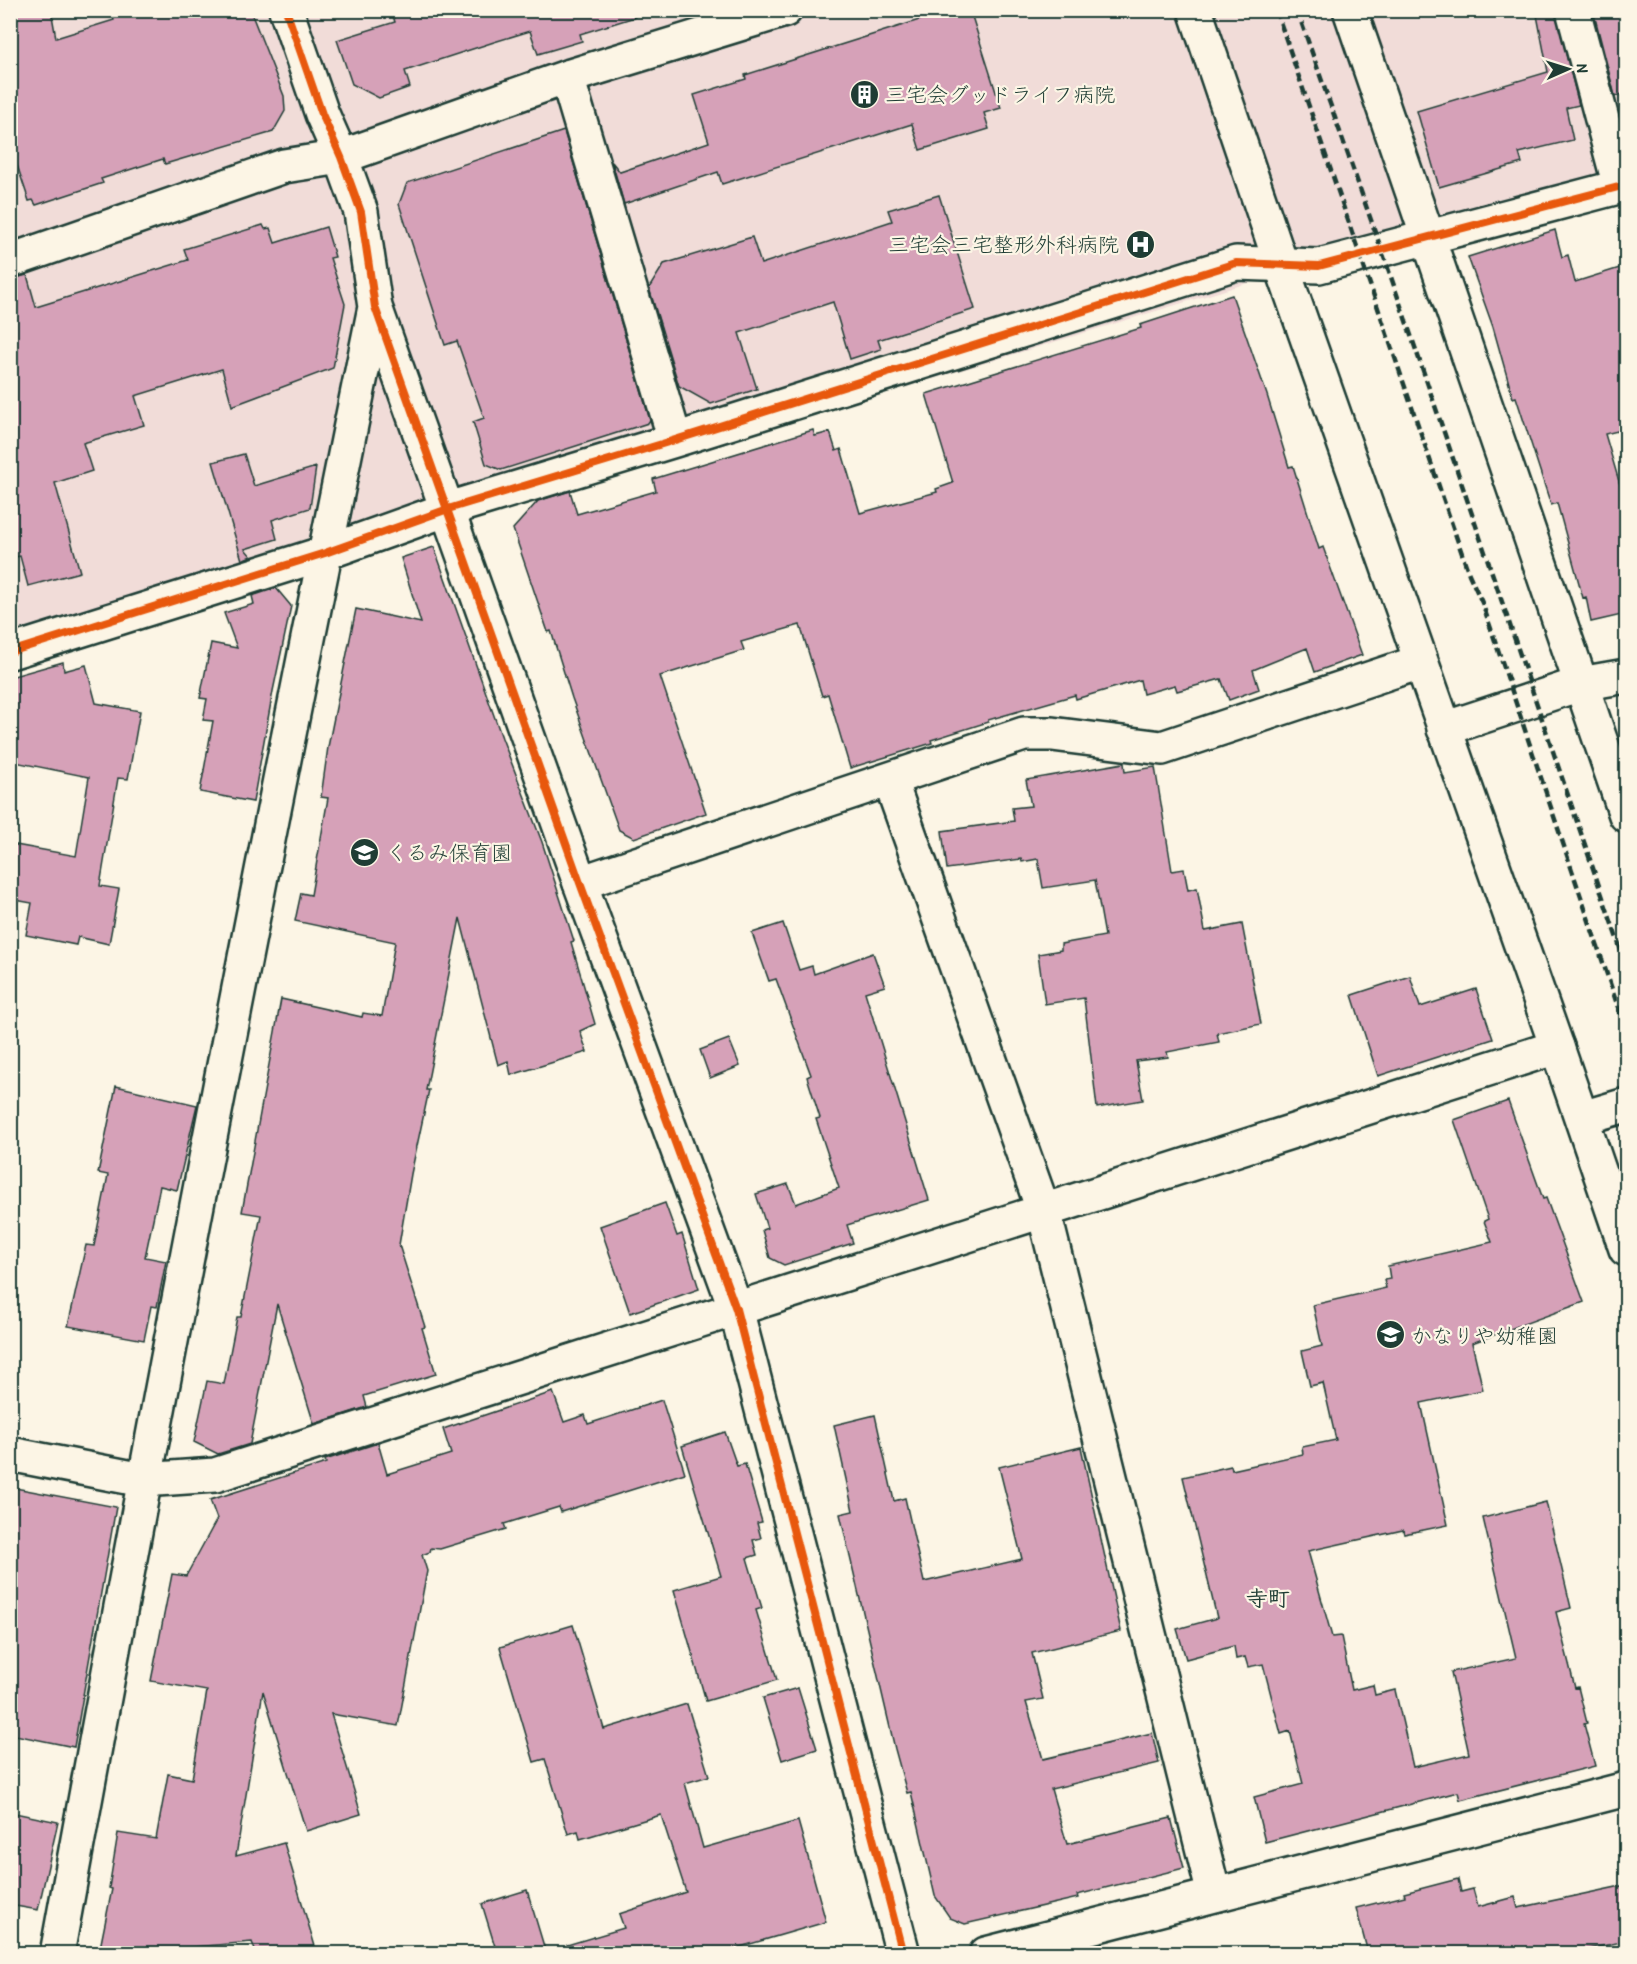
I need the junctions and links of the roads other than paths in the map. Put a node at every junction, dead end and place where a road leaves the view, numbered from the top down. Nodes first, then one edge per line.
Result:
1 (286, 10) edge
2 (785, 10) edge
3 (1195, 10) edge
4 (1350, 10) edge
5 (1573, 10) edge
6 (567, 78) junction
7 (341, 157) junction
8 (1623, 186) edge
9 (1429, 236) junction
10 (10, 261) edge
11 (1281, 264) junction
12 (375, 307) junction
13 (675, 440) junction
14 (448, 508) junction
15 (325, 553) junction
16 (10, 652) edge
17 (1420, 662) junction
18 (1626, 676) edge
19 (1580, 684) junction
20 (1444, 729) junction
21 (890, 780) junction
22 (1626, 815) edge
23 (580, 883) junction
24 (1557, 1047) junction
25 (1626, 1106) edge
26 (1582, 1118) junction
27 (1044, 1212) junction
28 (1626, 1249) edge
29 (736, 1309) junction
30 (10, 1455) edge
31 (143, 1480) junction
32 (1626, 1789) edge
33 (1214, 1895) junction
34 (57, 1953) edge
35 (903, 1953) edge
36 (986, 1953) edge

1 - 7 street
2 - 6 street
3 - 11 street
4 - 9 street
5 - 8 street
6 - 7 street
6 - 13 street
7 - 10 street
7 - 12 street
8 - 9 street
9 - 11 street
9 - 19 street
11 - 13 street
11 - 17 street
12 - 14 street
12 - 15 street
13 - 14 street
14 - 15 street
14 - 23 street
15 - 16 street
15 - 31 street
17 - 20 street
17 - 21 street
18 - 19 street
19 - 20 street
19 - 22 street
20 - 24 street
21 - 23 street
21 - 27 street
23 - 29 street
24 - 26 street
24 - 27 street
25 - 26 street
26 - 28 street
27 - 29 street
27 - 33 street
29 - 31 street
29 - 35 street
30 - 31 street
31 - 34 street
32 - 33 street
33 - 36 street

